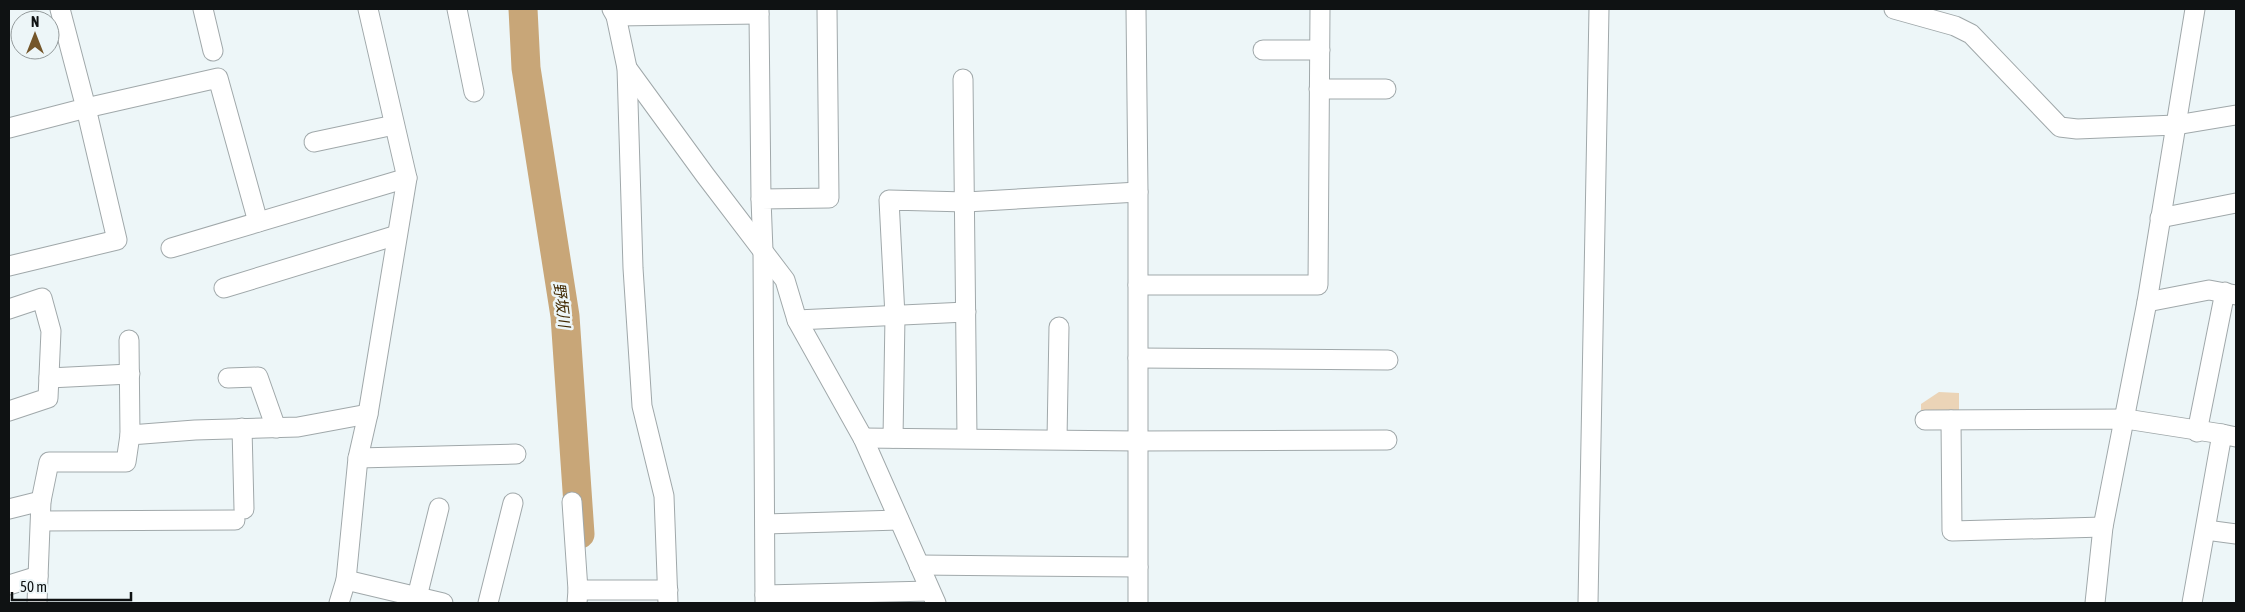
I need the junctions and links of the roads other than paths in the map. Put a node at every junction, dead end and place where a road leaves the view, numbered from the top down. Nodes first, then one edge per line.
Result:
1 (60, 9) edge
2 (203, 9) edge
3 (368, 9) edge
4 (457, 9) edge
5 (827, 9) edge
6 (1136, 9) edge
7 (1320, 9) edge
8 (1598, 9) edge
9 (1894, 9) edge
10 (2195, 9) edge
11 (759, 11) edge
12 (614, 12) edge
13 (1263, 50) dead end
14 (1320, 50) junction
15 (213, 51) dead end
16 (627, 68) junction
17 (963, 79) dead end
18 (1319, 89) junction
19 (1386, 89) dead end
20 (474, 92) dead end
21 (86, 108) junction
22 (2236, 116) edge
23 (394, 125) junction
24 (2176, 125) junction
25 (9, 128) edge
26 (314, 142) dead end
27 (407, 178) junction
28 (1138, 192) junction
29 (761, 199) junction
30 (966, 202) junction
31 (2236, 202) edge
32 (2160, 218) junction
33 (258, 222) junction
34 (397, 234) junction
35 (171, 248) dead end
36 (763, 251) junction
37 (9, 266) edge
38 (1138, 285) junction
39 (224, 288) dead end
40 (2230, 294) edge
41 (2148, 302) junction
42 (9, 309) edge
43 (966, 312) junction
44 (895, 316) junction
45 (797, 320) junction
46 (1059, 327) dead end
47 (129, 340) dead end
48 (1138, 358) junction
49 (1388, 360) dead end
50 (130, 374) junction
51 (48, 378) junction
52 (228, 378) dead end
53 (9, 411) edge
54 (368, 414) junction
55 (1925, 420) dead end
56 (1951, 420) junction
57 (2126, 420) junction
58 (242, 428) junction
59 (276, 428) junction
60 (2196, 432) junction
61 (130, 435) junction
62 (2229, 436) edge
63 (863, 438) junction
64 (893, 438) junction
65 (967, 438) junction
66 (1057, 440) junction
67 (1387, 440) dead end
68 (1138, 441) junction
69 (516, 454) dead end
70 (358, 458) junction
71 (42, 501) junction
72 (572, 502) dead end
73 (513, 503) dead end
74 (438, 508) dead end
75 (9, 509) edge
76 (899, 520) junction
77 (41, 521) junction
78 (765, 524) junction
79 (2103, 528) junction
80 (2206, 530) junction
81 (2236, 534) edge
82 (919, 565) junction
83 (1138, 567) junction
84 (38, 576) junction
85 (346, 580) junction
86 (9, 585) edge
87 (578, 596) edge
88 (417, 597) junction
89 (668, 597) edge
90 (933, 597) edge
91 (765, 599) edge
92 (37, 603) edge
93 (339, 603) edge
94 (443, 603) edge
95 (488, 603) edge
96 (1138, 603) edge
97 (1588, 603) edge
98 (2095, 603) edge
99 (2192, 603) edge

1 - 21 street
2 - 15 street
3 - 23 street
4 - 20 street
5 - 29 street
6 - 28 street
7 - 14 street
8 - 97 street
9 - 24 street
10 - 24 street
11 - 12 street
11 - 29 street
12 - 16 street
13 - 14 street
14 - 18 street
16 - 36 street
16 - 89 street
17 - 30 street
18 - 19 street
18 - 38 street
21 - 25 street
21 - 33 street
21 - 37 street
22 - 24 street
23 - 26 street
23 - 27 street
24 - 32 street
27 - 33 street
27 - 34 street
28 - 30 street
28 - 38 street
29 - 36 street
30 - 43 street
30 - 44 street
31 - 32 street
32 - 41 street
33 - 35 street
34 - 39 street
34 - 54 street
36 - 45 street
36 - 78 street
38 - 48 street
40 - 41 street
40 - 60 street
41 - 57 street
42 - 51 street
43 - 44 street
43 - 65 street
44 - 45 street
44 - 64 street
45 - 63 street
46 - 66 street
47 - 50 street
48 - 49 street
48 - 68 street
50 - 51 street
50 - 61 street
51 - 53 street
52 - 59 street
54 - 59 street
54 - 70 street
55 - 56 street
56 - 57 street
56 - 79 street
57 - 60 street
57 - 79 street
58 - 59 street
58 - 61 street
58 - 77 street
60 - 62 street
61 - 71 street
62 - 80 street
63 - 64 street
63 - 76 street
64 - 65 street
65 - 66 street
66 - 68 street
67 - 68 street
68 - 83 street
69 - 70 street
70 - 85 street
71 - 75 street
71 - 77 street
72 - 87 street
73 - 95 street
74 - 88 street
76 - 78 street
76 - 82 street
77 - 84 street
78 - 91 street
79 - 98 street
80 - 81 street
80 - 99 street
82 - 83 street
82 - 90 street
83 - 96 street
84 - 86 street
84 - 92 street
85 - 88 street
85 - 93 street
87 - 89 street
88 - 94 street
90 - 91 street

